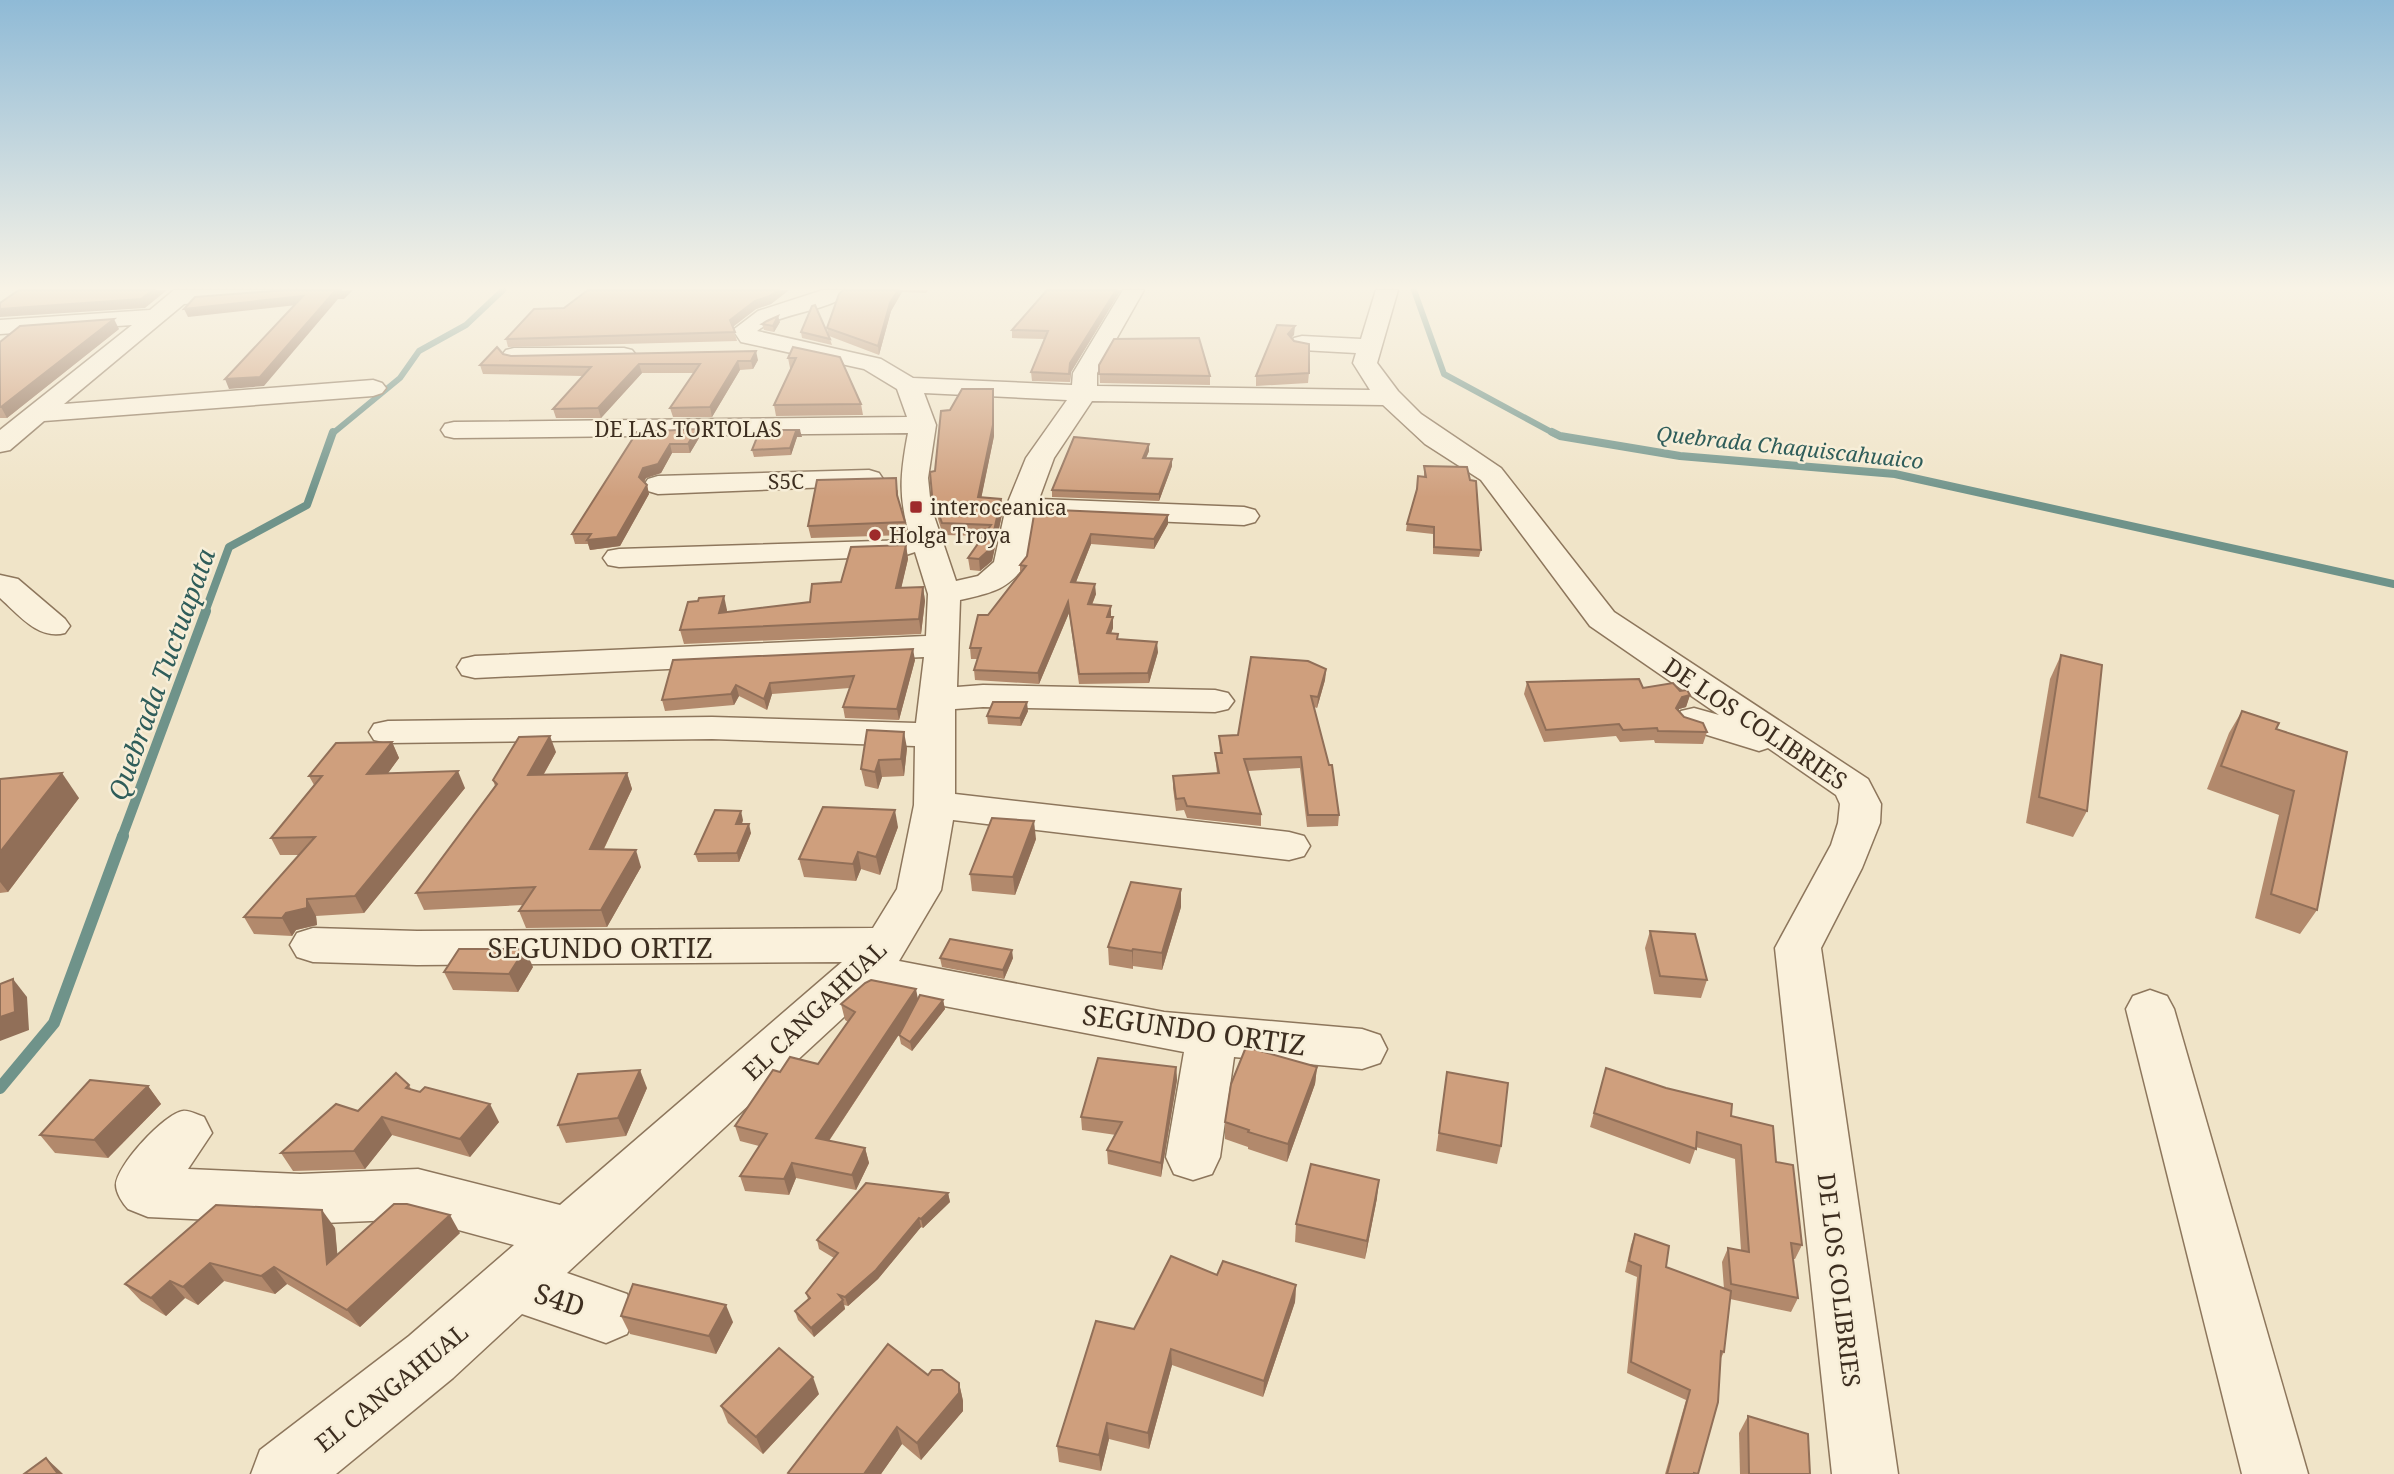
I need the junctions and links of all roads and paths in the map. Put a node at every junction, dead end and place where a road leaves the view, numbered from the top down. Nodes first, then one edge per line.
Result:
1 (105, 359) edge
2 (844, 359) edge
3 (1093, 359) edge
4 (1367, 359) edge
5 (908, 385) junction
6 (373, 388) dead end
7 (1084, 393) junction
8 (1392, 398) junction
9 (37, 414) junction
10 (923, 425) junction
11 (454, 430) dead end
12 (0, 444) edge
13 (914, 478) junction
14 (658, 485) dead end
15 (1021, 507) junction
16 (1244, 516) dead end
17 (929, 546) junction
18 (619, 558) dead end
19 (0, 585) edge
20 (944, 594) junction
21 (53, 626) dead end
22 (943, 646) junction
23 (475, 667) dead end
24 (1215, 701) dead end
25 (935, 718) junction
26 (1694, 719) edge
27 (388, 732) dead end
28 (1779, 738) junction
29 (935, 805) junction
30 (1289, 846) dead end
31 (313, 945) dead end
32 (874, 958) junction
33 (2150, 1009) dead end
34 (1213, 1035) junction
35 (1362, 1049) dead end
36 (185, 1133) dead end
37 (1193, 1157) dead end
38 (571, 1234) junction
39 (514, 1284) junction
40 (606, 1314) dead end
41 (284, 1474) edge
42 (1865, 1474) edge
43 (2275, 1474) edge

1 - 9 street
2 - 5 street
3 - 7 street
4 - 8 street, DE LOS COLIBRIES
5 - 7 street
5 - 10 street
6 - 9 street
7 - 8 street
7 - 15 street
8 - 28 street, DE LOS COLIBRIES
9 - 12 street
10 - 11 street, DE LAS TORTOLAS
10 - 13 street, EL CANGAHUAL
13 - 14 street, S5C
13 - 17 street, EL CANGAHUAL
15 - 16 street
15 - 20 street
17 - 18 street
17 - 20 street, EL CANGAHUAL
19 - 21 street
20 - 22 street, EL CANGAHUAL
22 - 23 street
22 - 25 street, EL CANGAHUAL
24 - 25 street
25 - 27 street
25 - 29 street, EL CANGAHUAL
26 - 28 street
28 - 42 street, DE LOS COLIBRIES
29 - 30 street
29 - 32 street, EL CANGAHUAL
31 - 32 street, SEGUNDO ORTIZ
32 - 34 street, SEGUNDO ORTIZ
32 - 38 street, EL CANGAHUAL
33 - 43 street
34 - 35 street, SEGUNDO ORTIZ
34 - 37 street
36 - 38 street
38 - 39 street, EL CANGAHUAL
39 - 40 street, S4D
39 - 41 street, EL CANGAHUAL

